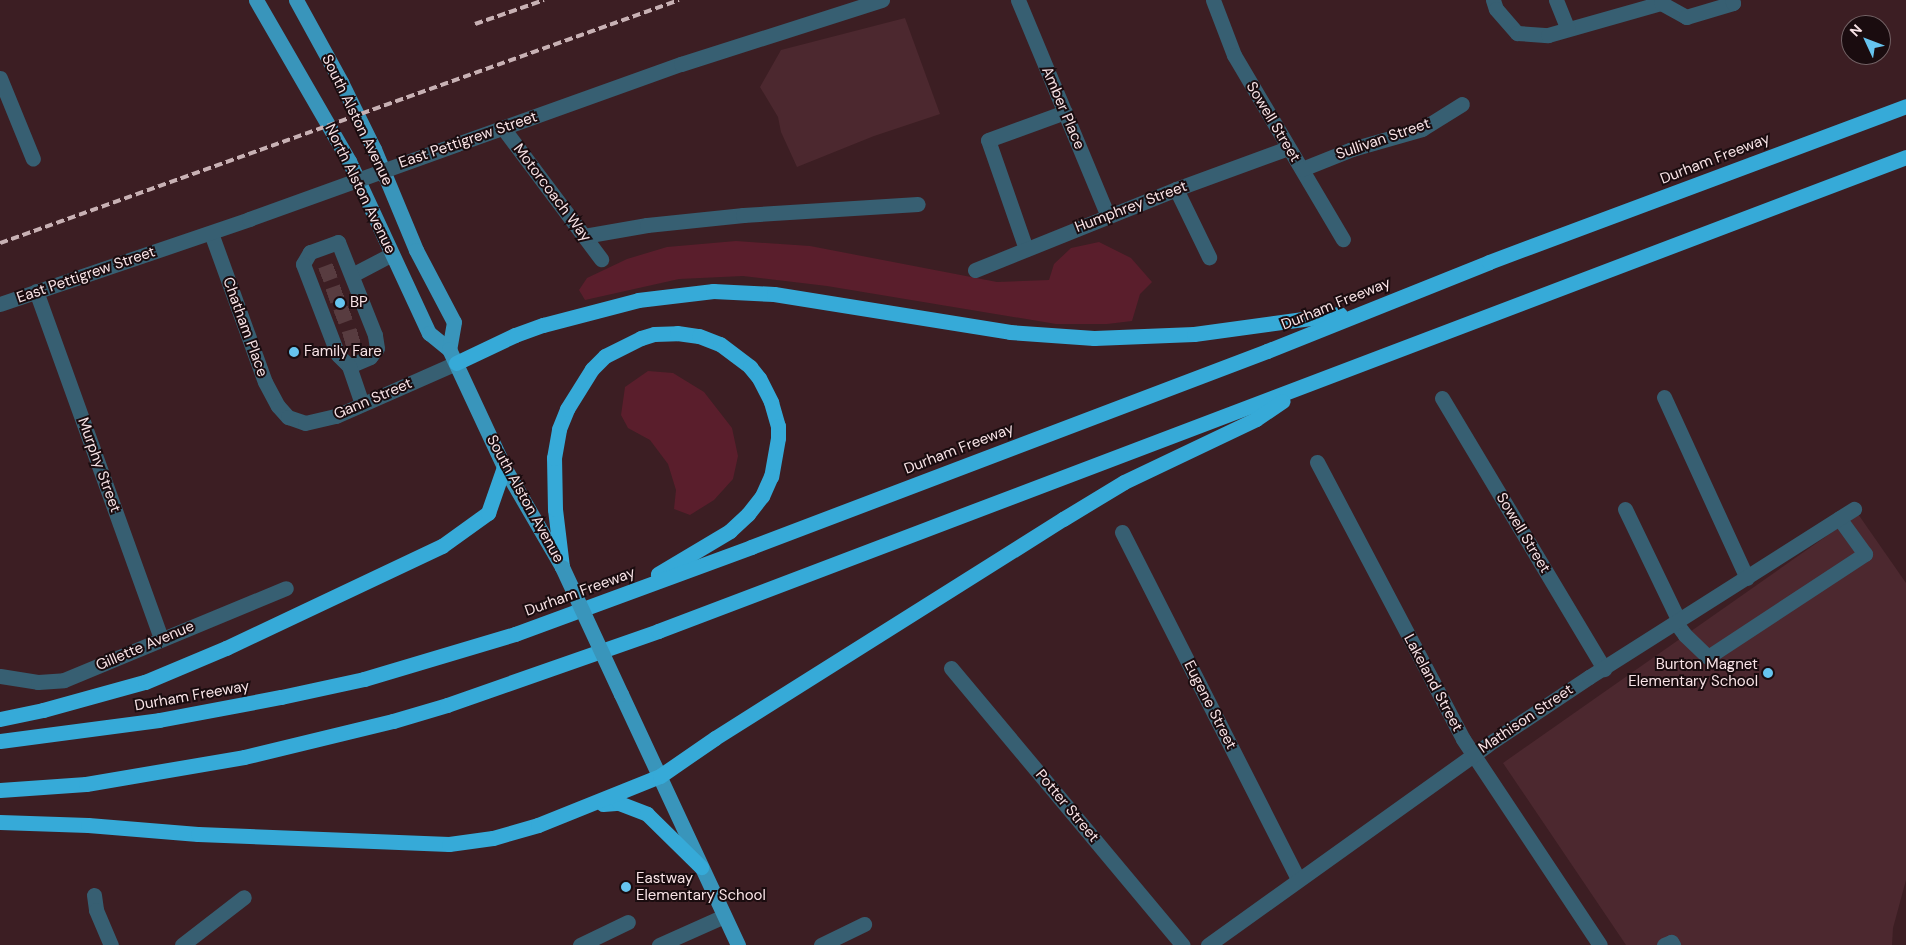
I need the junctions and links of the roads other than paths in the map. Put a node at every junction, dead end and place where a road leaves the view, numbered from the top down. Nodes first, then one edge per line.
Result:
1 (256, 0) edge
2 (296, 0) edge
3 (882, 0) edge
4 (1018, 0) edge
5 (1213, 0) edge
6 (1493, 0) edge
7 (1556, 0) edge
8 (1680, 0) edge
9 (1735, 1) edge
10 (1686, 17) junction
11 (1568, 29) junction
12 (0, 78) edge
13 (1462, 104) dead end
14 (1906, 106) edge
15 (1065, 112) junction
16 (503, 128) junction
17 (1288, 148) junction
18 (1906, 157) edge
19 (33, 159) dead end
20 (1302, 170) junction
21 (1176, 189) junction
22 (918, 204) dead end
23 (1108, 216) junction
24 (211, 233) junction
25 (584, 236) junction
26 (1343, 239) dead end
27 (1026, 249) junction
28 (392, 254) junction
29 (1209, 257) dead end
30 (601, 259) dead end
31 (975, 270) dead end
32 (348, 277) junction
33 (36, 291) junction
34 (0, 304) edge
35 (1364, 311) junction
36 (449, 349) junction
37 (456, 363) junction
38 (349, 366) junction
39 (1308, 385) junction
40 (1664, 397) dead end
41 (1442, 398) dead end
42 (362, 404) junction
43 (288, 417) joint
44 (1317, 462) dead end
45 (504, 467) junction
46 (1854, 508) dead end
47 (1625, 510) dead end
48 (1839, 518) junction
49 (1122, 532) dead end
50 (562, 567) junction
51 (1747, 578) junction
52 (286, 588) dead end
53 (628, 593) junction
54 (1678, 622) junction
55 (161, 639) junction
56 (951, 668) dead end
57 (1604, 669) junction
58 (0, 676) edge
59 (0, 720) edge
60 (0, 741) edge
61 (1473, 755) junction
62 (660, 776) junction
63 (0, 790) edge
64 (589, 806) junction
65 (0, 822) edge
66 (701, 867) junction
67 (1298, 879) junction
68 (94, 895) dead end
69 (244, 897) dead end
70 (724, 916) junction
71 (628, 922) dead end
72 (864, 924) dead end
73 (668, 943) edge
74 (111, 945) edge
75 (182, 945) edge
76 (580, 945) edge
77 (738, 945) edge
78 (821, 945) edge
79 (1183, 945) edge
80 (1208, 945) edge
81 (1600, 945) edge
82 (1664, 945) edge
83 (1673, 945) edge

1 - 28 main road, North Alston Avenue
2 - 36 main road, South Alston Avenue
3 - 16 street, East Pettigrew Street
4 - 15 street, Amber Place
5 - 17 street, Sowell Street
6 - 11 street
7 - 11 street
8 - 10 street
9 - 10 street
10 - 11 street
12 - 19 street
13 - 20 street, Sullivan Street
14 - 35 highway, Durham Freeway
15 - 23 street, Amber Place
15 - 27 street
16 - 24 street, East Pettigrew Street, bridge
16 - 25 street, Motorcoach Way
17 - 20 street, Sowell Street
17 - 21 street, Humphrey Street
18 - 39 highway
20 - 26 street, Sowell Street
21 - 23 street, Humphrey Street
21 - 29 street
22 - 25 street
23 - 27 street, Humphrey Street
24 - 33 street, East Pettigrew Street
24 - 43 street, Chatham Place
25 - 30 street, Motorcoach Way
27 - 31 street, Humphrey Street
28 - 32 street
28 - 36 main road, North Alston Avenue
32 - 38 street
32 - 38 street
33 - 34 street, East Pettigrew Street
33 - 55 street, Murphy Street
35 - 37 highway
35 - 53 highway, Durham Freeway
36 - 37 main road, South Alston Avenue
37 - 42 street, Gann Street
37 - 45 main road, South Alston Avenue
38 - 42 street
39 - 62 highway
39 - 63 highway
40 - 51 street
41 - 57 street, Sowell Street
42 - 43 street, Gann Street
44 - 61 street, Lakeland Street
45 - 50 main road, South Alston Avenue
45 - 59 highway
46 - 48 street, Mathison Street
47 - 54 street
48 - 51 street, Mathison Street
48 - 54 street
49 - 67 street, Eugene Street
50 - 53 highway
50 - 62 main road, South Alston Avenue, bridge
51 - 54 street, Mathison Street
52 - 55 street, Gillette Avenue
53 - 60 highway, Durham Freeway
54 - 57 street, Mathison Street
55 - 58 street, Gillette Avenue
56 - 79 street, Potter Street
57 - 61 street, Mathison Street
61 - 67 street, Mathison Street
61 - 81 street, Lakeland Street
62 - 64 highway
62 - 66 main road, South Alston Avenue
64 - 65 highway
64 - 66 highway
66 - 70 main road, South Alston Avenue
67 - 80 street, Mathison Street
68 - 74 street
69 - 75 street
70 - 73 street
70 - 77 main road, South Alston Avenue
71 - 76 street
72 - 78 street
82 - 83 street

